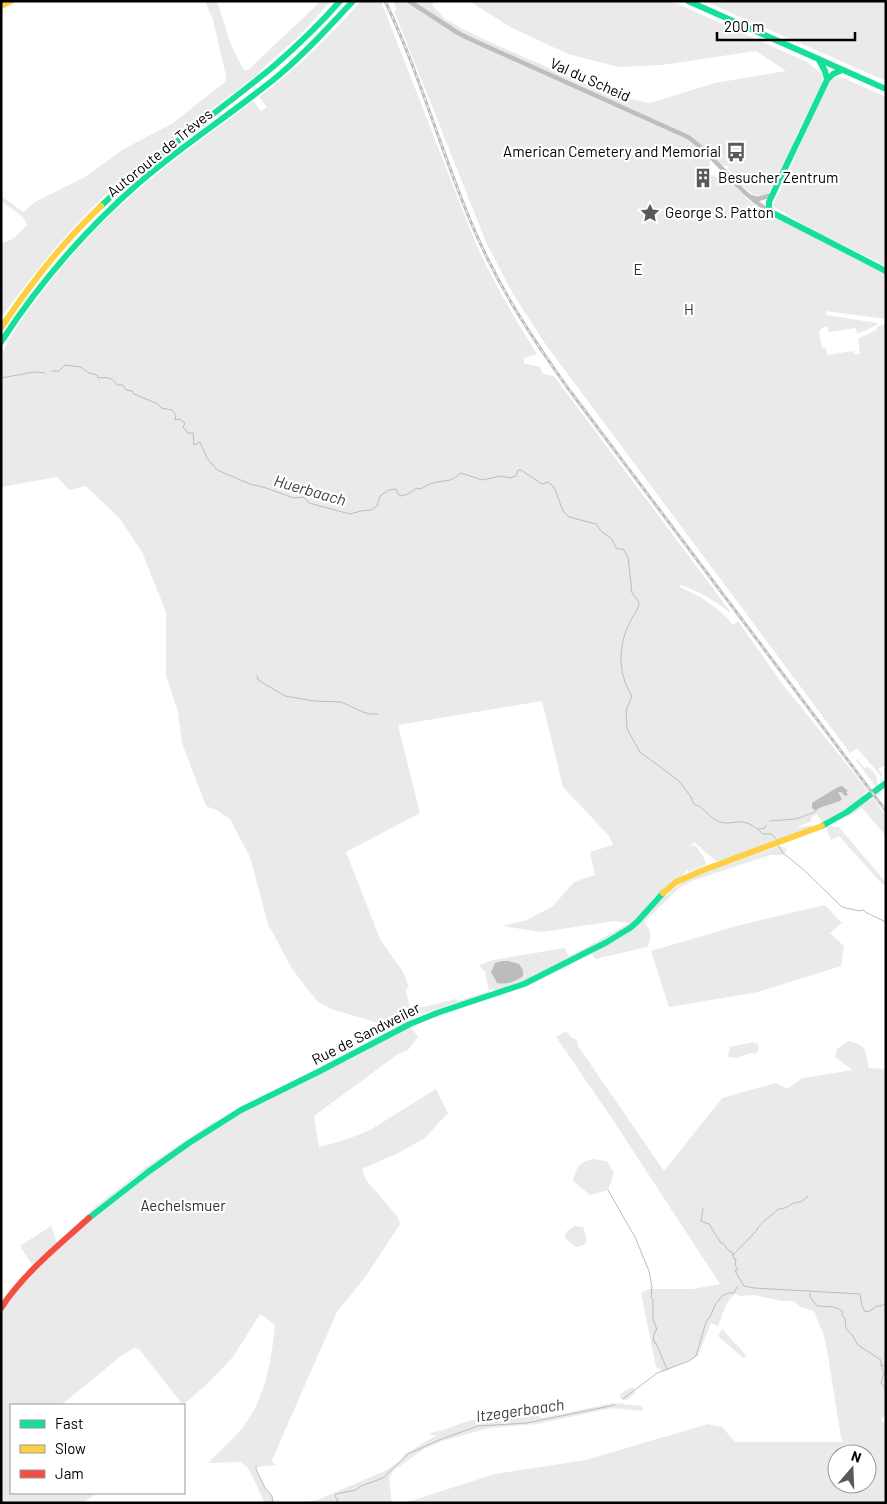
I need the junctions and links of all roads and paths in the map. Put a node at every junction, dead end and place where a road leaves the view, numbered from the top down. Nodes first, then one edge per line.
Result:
1 (11, 1) edge
2 (340, 1) edge
3 (353, 1) edge
4 (409, 1) edge
5 (688, 1) edge
6 (1, 6) edge
7 (819, 60) junction
8 (842, 70) junction
9 (827, 80) junction
10 (886, 90) edge
11 (772, 196) junction
12 (750, 197) junction
13 (773, 213) junction
14 (886, 271) edge
15 (1, 328) edge
16 (1, 342) edge
17 (886, 783) edge
18 (1, 1308) edge

1 - 6 main road
2 - 15 main road, Autoroute de Trèves
3 - 16 main road, Autoroute de Trèves
4 - 12 street, Val du Scheid
5 - 7 main road
7 - 8 main road
7 - 9 main road
8 - 9 main road
8 - 10 main road
9 - 11 main road
11 - 12 street
11 - 13 main road
12 - 13 street, Val du Scheid
13 - 14 main road, Val du Scheid
17 - 18 main road, Rue de Sandweiler

